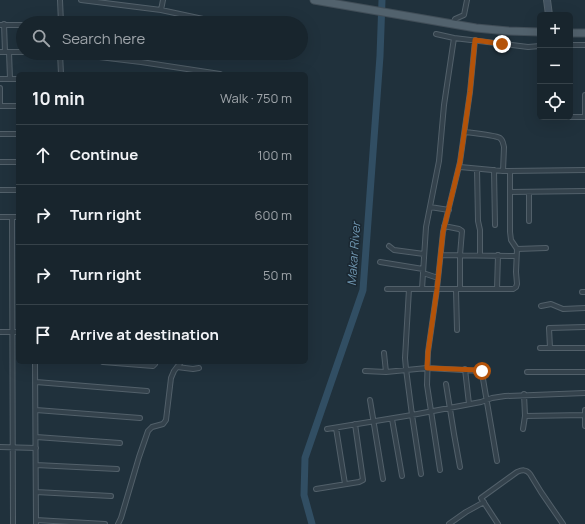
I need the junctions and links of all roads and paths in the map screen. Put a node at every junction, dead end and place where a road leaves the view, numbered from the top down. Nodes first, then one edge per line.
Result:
1 (60, 0) edge
2 (81, 0) edge
3 (163, 0) edge
4 (314, 0) edge
5 (467, 0) edge
6 (547, 0) edge
7 (161, 10) junction
8 (549, 12) edge
9 (60, 16) edge
10 (189, 16) edge
11 (2, 24) edge
12 (452, 24) junction
13 (16, 25) edge
14 (537, 32) edge
15 (573, 33) edge
16 (585, 33) edge
17 (436, 34) dead end
18 (454, 38) junction
19 (475, 40) junction
20 (573, 45) edge
21 (585, 45) edge
22 (537, 46) edge
23 (0, 52) edge
24 (7, 52) junction
25 (16, 52) edge
26 (60, 60) edge
27 (123, 60) edge
28 (61, 72) edge
29 (208, 72) edge
30 (0, 79) edge
31 (10, 79) junction
32 (16, 79) edge
33 (0, 88) edge
34 (585, 95) edge
35 (0, 106) edge
36 (16, 106) edge
37 (585, 116) edge
38 (573, 117) edge
39 (465, 132) junction
40 (0, 134) edge
41 (16, 134) edge
42 (0, 162) edge
43 (16, 162) edge
44 (460, 167) junction
45 (476, 169) junction
46 (494, 170) junction
47 (585, 170) edge
48 (503, 171) junction
49 (510, 171) junction
50 (0, 190) edge
51 (16, 190) edge
52 (585, 191) edge
53 (510, 192) junction
54 (529, 192) junction
55 (430, 207) junction
56 (449, 210) junction
57 (0, 217) edge
58 (12, 217) junction
59 (16, 217) edge
60 (529, 221) dead end
61 (495, 225) dead end
62 (444, 226) junction
63 (389, 246) dead end
64 (546, 248) dead end
65 (516, 249) junction
66 (424, 254) junction
67 (441, 254) junction
68 (460, 255) junction
69 (480, 255) junction
70 (498, 255) junction
71 (516, 256) junction
72 (380, 262) dead end
73 (423, 271) junction
74 (438, 278) junction
75 (422, 289) junction
76 (437, 289) junction
77 (497, 289) junction
78 (388, 290) dead end
79 (409, 290) junction
80 (458, 290) junction
81 (541, 306) dead end
82 (585, 308) edge
83 (585, 327) edge
84 (456, 330) dead end
85 (0, 332) edge
86 (12, 332) junction
87 (16, 332) edge
88 (540, 348) dead end
89 (550, 348) junction
90 (585, 348) edge
91 (384, 353) dead end
92 (35, 364) edge
93 (128, 364) edge
94 (155, 364) edge
95 (179, 364) edge
96 (177, 367) junction
97 (199, 368) dead end
98 (427, 368) junction
99 (406, 369) junction
100 (465, 370) junction
101 (365, 371) dead end
102 (386, 372) junction
103 (527, 372) dead end
104 (585, 372) edge
105 (36, 382) junction
106 (446, 384) dead end
107 (147, 391) dead end
108 (585, 393) edge
109 (524, 394) junction
110 (370, 400) dead end
111 (486, 400) junction
112 (469, 404) junction
113 (450, 408) junction
114 (36, 410) junction
115 (585, 410) edge
116 (431, 412) junction
117 (412, 415) junction
118 (585, 415) edge
119 (525, 416) junction
120 (140, 418) dead end
121 (392, 419) junction
122 (374, 421) junction
123 (355, 424) junction
124 (585, 426) edge
125 (336, 428) junction
126 (327, 429) dead end
127 (523, 429) dead end
128 (36, 437) junction
129 (120, 443) dead end
130 (0, 447) edge
131 (13, 447) junction
132 (36, 448) junction
133 (497, 460) dead end
134 (36, 465) junction
135 (460, 467) dead end
136 (117, 469) dead end
137 (440, 470) dead end
138 (421, 474) dead end
139 (402, 476) dead end
140 (383, 479) dead end
141 (345, 484) junction
142 (316, 489) dead end
143 (36, 492) junction
144 (111, 496) dead end
145 (484, 502) junction
146 (36, 522) edge
147 (13, 524) edge
148 (104, 524) edge
149 (118, 524) edge
150 (449, 524) edge
151 (498, 524) edge
152 (563, 524) edge

1 - 9 street
2 - 7 street
3 - 7 street
4 - 12 main road
5 - 12 street
6 - 8 street
7 - 10 street
11 - 13 street
11 - 24 street
12 - 14 main road
15 - 16 main road
17 - 18 street
18 - 19 street
18 - 55 street
19 - 22 street
19 - 39 street
20 - 21 street
23 - 24 street
24 - 25 street
24 - 31 street
26 - 28 street
27 - 29 street
30 - 31 street
31 - 32 street
33 - 35 street
34 - 37 street
35 - 36 street
37 - 38 street
39 - 44 street
39 - 48 street
40 - 41 street
42 - 43 street
44 - 45 street
44 - 56 street
45 - 46 street
45 - 69 street
46 - 48 street
46 - 61 street
47 - 49 street
48 - 49 street
49 - 53 street
50 - 51 street
52 - 54 street
53 - 54 street
53 - 65 street
54 - 60 street
55 - 56 street
55 - 66 street
56 - 62 street
57 - 58 street
58 - 59 street
58 - 86 street
62 - 67 street
62 - 68 street
63 - 66 street
64 - 65 street
65 - 71 street
66 - 73 street
67 - 68 street
67 - 74 street
68 - 69 street
68 - 80 street
69 - 70 street
70 - 71 street
70 - 77 street
71 - 77 street
72 - 73 street
73 - 74 street
73 - 75 street
74 - 76 street
75 - 76 street
75 - 79 street
76 - 80 street
76 - 98 street
77 - 80 street
78 - 79 street
79 - 99 street
80 - 84 street
81 - 82 street
83 - 89 street
85 - 86 street
86 - 87 street
86 - 131 street
88 - 89 street
89 - 90 street
91 - 102 street
92 - 105 street
93 - 94 street
95 - 96 street
96 - 97 street
96 - 149 street
98 - 99 street
98 - 100 street
98 - 116 street
99 - 102 street
99 - 117 street
100 - 111 street
100 - 112 street
101 - 102 street
103 - 104 street
105 - 107 street
105 - 114 street
106 - 113 street
108 - 109 street
109 - 111 street
109 - 119 street
110 - 122 street
111 - 112 street
111 - 133 street
112 - 113 street
113 - 116 street
113 - 135 street
114 - 120 street
114 - 128 street
115 - 118 street
116 - 117 street
116 - 137 street
117 - 121 street
117 - 138 street
118 - 119 street
118 - 124 street
119 - 127 street
121 - 122 street
121 - 139 street
122 - 123 street
122 - 140 street
123 - 125 street
123 - 141 street
125 - 126 street
125 - 141 street
128 - 129 street
128 - 132 street
130 - 131 street
131 - 132 street
131 - 147 street
132 - 134 street
134 - 136 street
134 - 143 street
141 - 142 street
143 - 144 street
143 - 146 street
145 - 150 street
145 - 151 street
145 - 152 street
146 - 148 street

